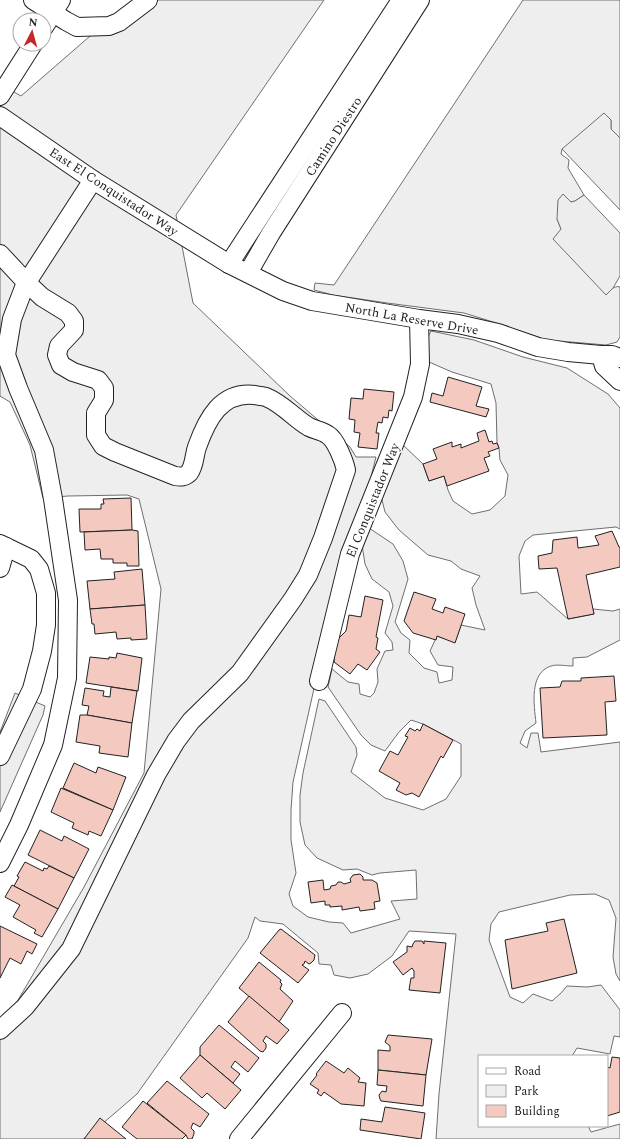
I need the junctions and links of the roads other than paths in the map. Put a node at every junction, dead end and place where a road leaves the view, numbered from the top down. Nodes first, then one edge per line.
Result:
1 (33, 0) edge
2 (148, 0) edge
3 (400, 0) edge
4 (420, 0) edge
5 (53, 13) edge
6 (28, 52) edge
7 (0, 96) edge
8 (0, 116) edge
9 (93, 180) junction
10 (0, 254) edge
11 (229, 264) junction
12 (248, 273) junction
13 (27, 283) junction
14 (419, 319) junction
15 (615, 355) edge
16 (620, 381) edge
17 (3, 546) edge
18 (0, 568) edge
19 (319, 681) dead end
20 (0, 756) edge
21 (0, 863) edge
22 (342, 1013) dead end
23 (0, 1030) edge
24 (238, 1139) edge

1 - 5 street
2 - 5 street
3 - 11 street, Camino Diestro
4 - 12 street, Camino Diestro
6 - 7 street
8 - 9 street, East El Conquistador Way
9 - 11 street, East El Conquistador Way
9 - 13 street
10 - 13 street
11 - 12 street, North La Reserve Drive
12 - 14 street, North La Reserve Drive
13 - 21 street
13 - 23 street
14 - 15 street, North La Reserve Drive
14 - 19 street, El Conquistador Way
15 - 16 street, North La Reserve Drive
17 - 18 street
17 - 20 street
22 - 24 street

